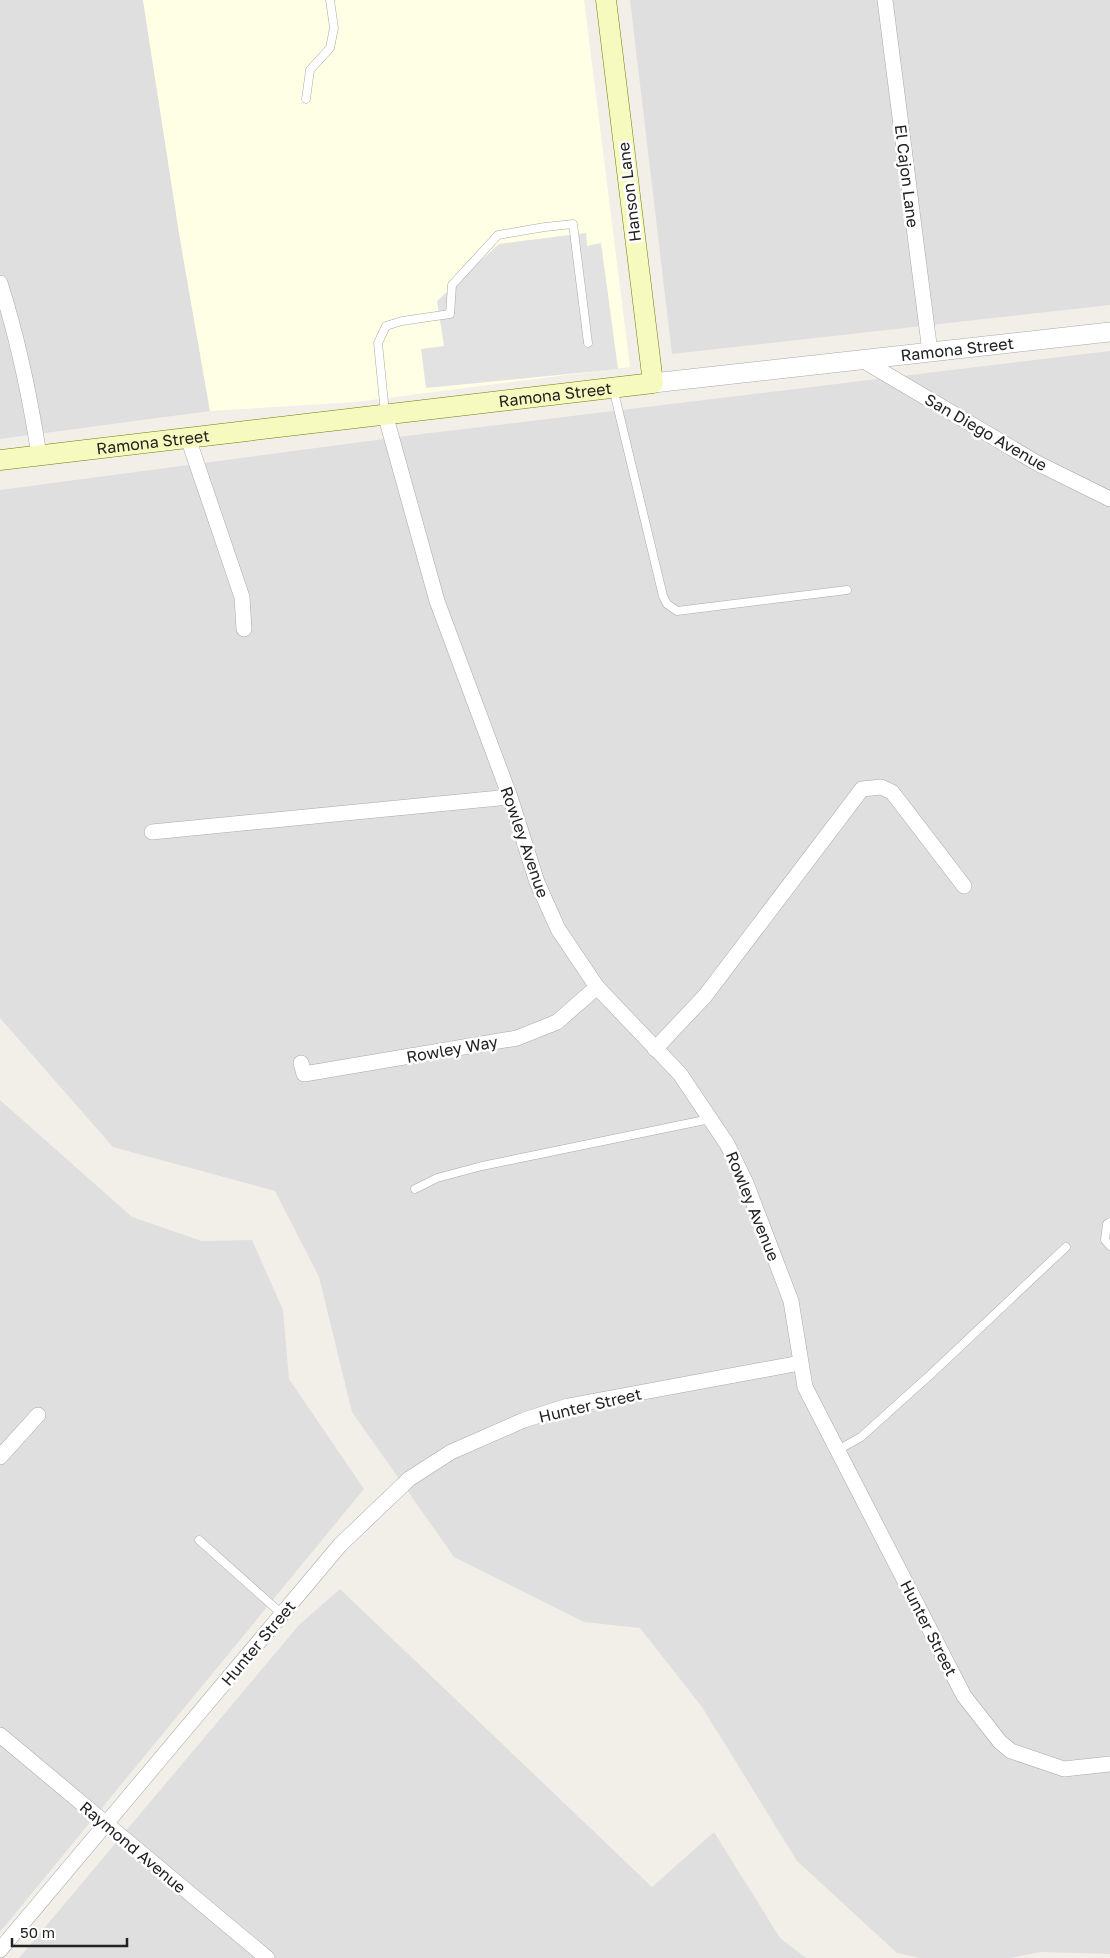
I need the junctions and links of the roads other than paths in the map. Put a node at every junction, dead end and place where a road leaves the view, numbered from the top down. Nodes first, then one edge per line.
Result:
1 (330, 0) edge
2 (606, 0) edge
3 (885, 0) edge
4 (306, 99) dead end
5 (0, 283) edge
6 (1110, 332) edge
7 (588, 343) dead end
8 (930, 352) junction
9 (864, 360) junction
10 (653, 383) junction
11 (613, 388) junction
12 (385, 414) junction
13 (188, 438) junction
14 (39, 455) junction
15 (0, 460) edge
16 (1110, 498) edge
17 (846, 590) dead end
18 (244, 629) dead end
19 (510, 796) junction
20 (152, 832) dead end
21 (964, 886) dead end
22 (597, 987) junction
23 (655, 1049) junction
24 (301, 1063) dead end
25 (710, 1119) junction
26 (415, 1189) dead end
27 (1110, 1222) edge
28 (1110, 1246) edge
29 (1066, 1247) dead end
30 (800, 1363) junction
31 (38, 1415) dead end
32 (838, 1450) junction
33 (0, 1457) edge
34 (199, 1540) dead end
35 (282, 1614) junction
36 (0, 1735) edge
37 (1110, 1764) edge
38 (106, 1824) junction
39 (0, 1950) edge
40 (267, 1958) edge

1 - 4 lane
2 - 10 main road, Hanson Lane
3 - 8 street, El Cajon Lane
5 - 14 street
6 - 8 street, Ramona Street
7 - 12 lane
8 - 9 street, Ramona Street
9 - 10 street, Ramona Street
9 - 16 street, San Diego Avenue
10 - 11 main road, Ramona Street
11 - 12 main road, Ramona Street
11 - 17 lane
12 - 13 main road, Ramona Street
12 - 19 street, Rowley Avenue
13 - 14 main road, Ramona Street
13 - 18 street
14 - 15 main road, Ramona Street
19 - 20 street
19 - 22 street, Rowley Avenue
21 - 23 street
22 - 23 street, Rowley Avenue
22 - 24 street, Rowley Way
23 - 25 street, Rowley Avenue
25 - 26 lane
25 - 30 street, Rowley Avenue
27 - 28 lane
29 - 32 lane
30 - 32 street, Hunter Street
30 - 35 street, Hunter Street
31 - 33 street
32 - 37 street, Hunter Street
34 - 35 lane
35 - 38 street, Hunter Street
36 - 38 street, Raymond Avenue
38 - 39 street, Hunter Street
38 - 40 street, Raymond Avenue

